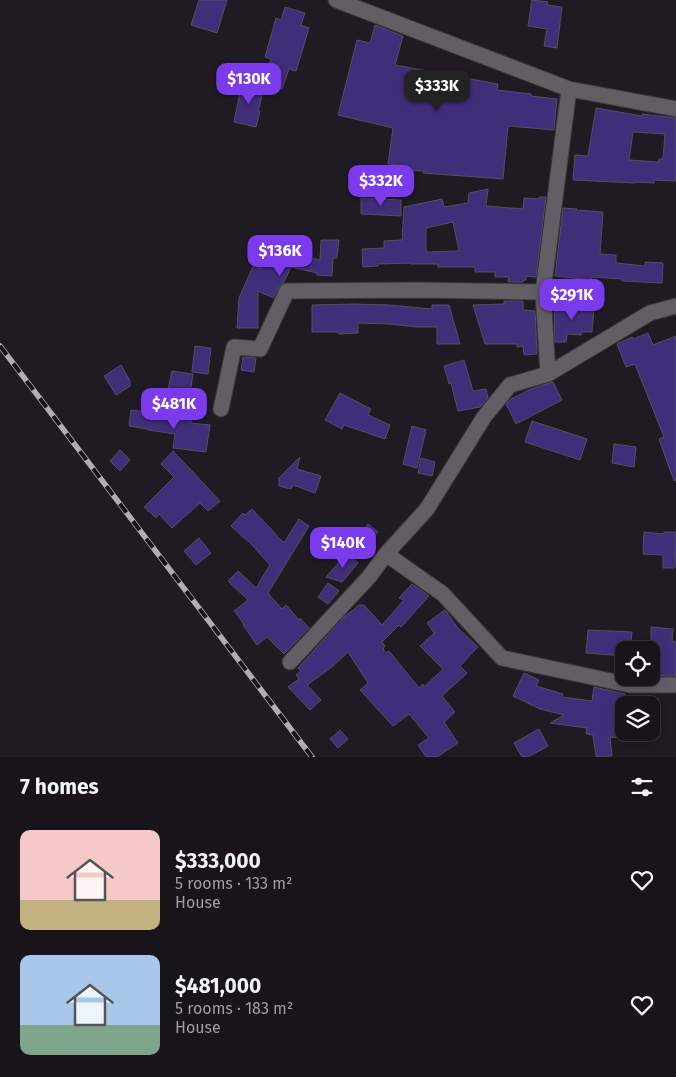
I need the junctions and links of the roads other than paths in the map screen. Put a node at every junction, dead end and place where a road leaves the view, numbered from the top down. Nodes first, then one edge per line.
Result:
1 (336, 0) edge
2 (568, 89) junction
3 (676, 108) edge
4 (543, 292) junction
5 (676, 306) edge
6 (548, 374) junction
7 (221, 409) dead end
8 (386, 554) junction
9 (290, 662) dead end
10 (676, 685) edge

1 - 2 street
2 - 3 street
2 - 4 street
4 - 6 street
4 - 7 street
5 - 6 street
6 - 8 street
8 - 9 street
8 - 10 street

